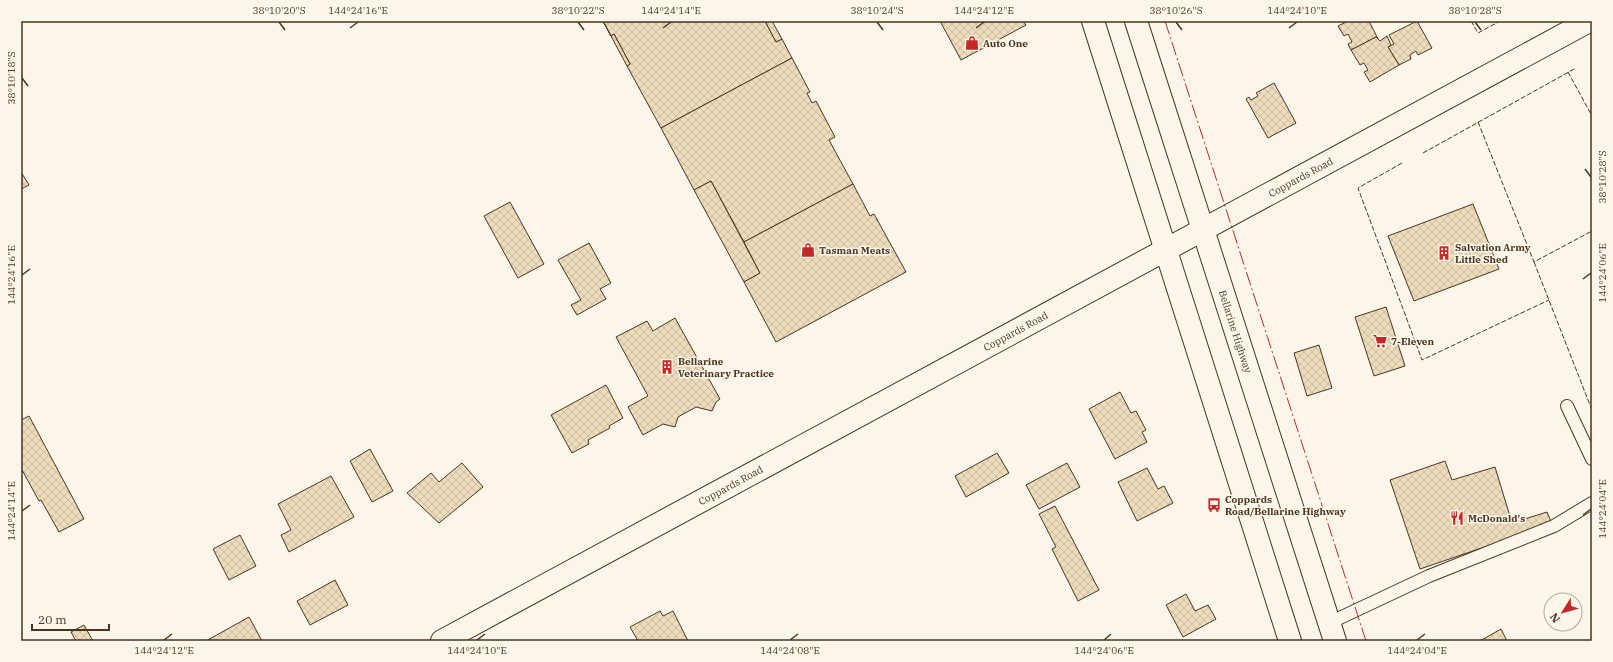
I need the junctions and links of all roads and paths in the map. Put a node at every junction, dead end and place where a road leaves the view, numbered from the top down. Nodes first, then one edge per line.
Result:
1 (1093, 21) edge
2 (1136, 21) edge
3 (1588, 21) edge
4 (1202, 228) junction
5 (1165, 250) junction
6 (1567, 406) dead end
7 (1592, 459) edge
8 (1592, 503) edge
9 (1332, 632) edge
10 (442, 641) edge
11 (1290, 641) edge

1 - 5 main road
2 - 4 main road, Bellarine Highway
3 - 4 main road, Coppards Road
4 - 5 main road, Coppards Road
4 - 9 main road, Bellarine Highway
5 - 10 main road, Coppards Road
5 - 11 main road
6 - 7 lane
8 - 9 lane

